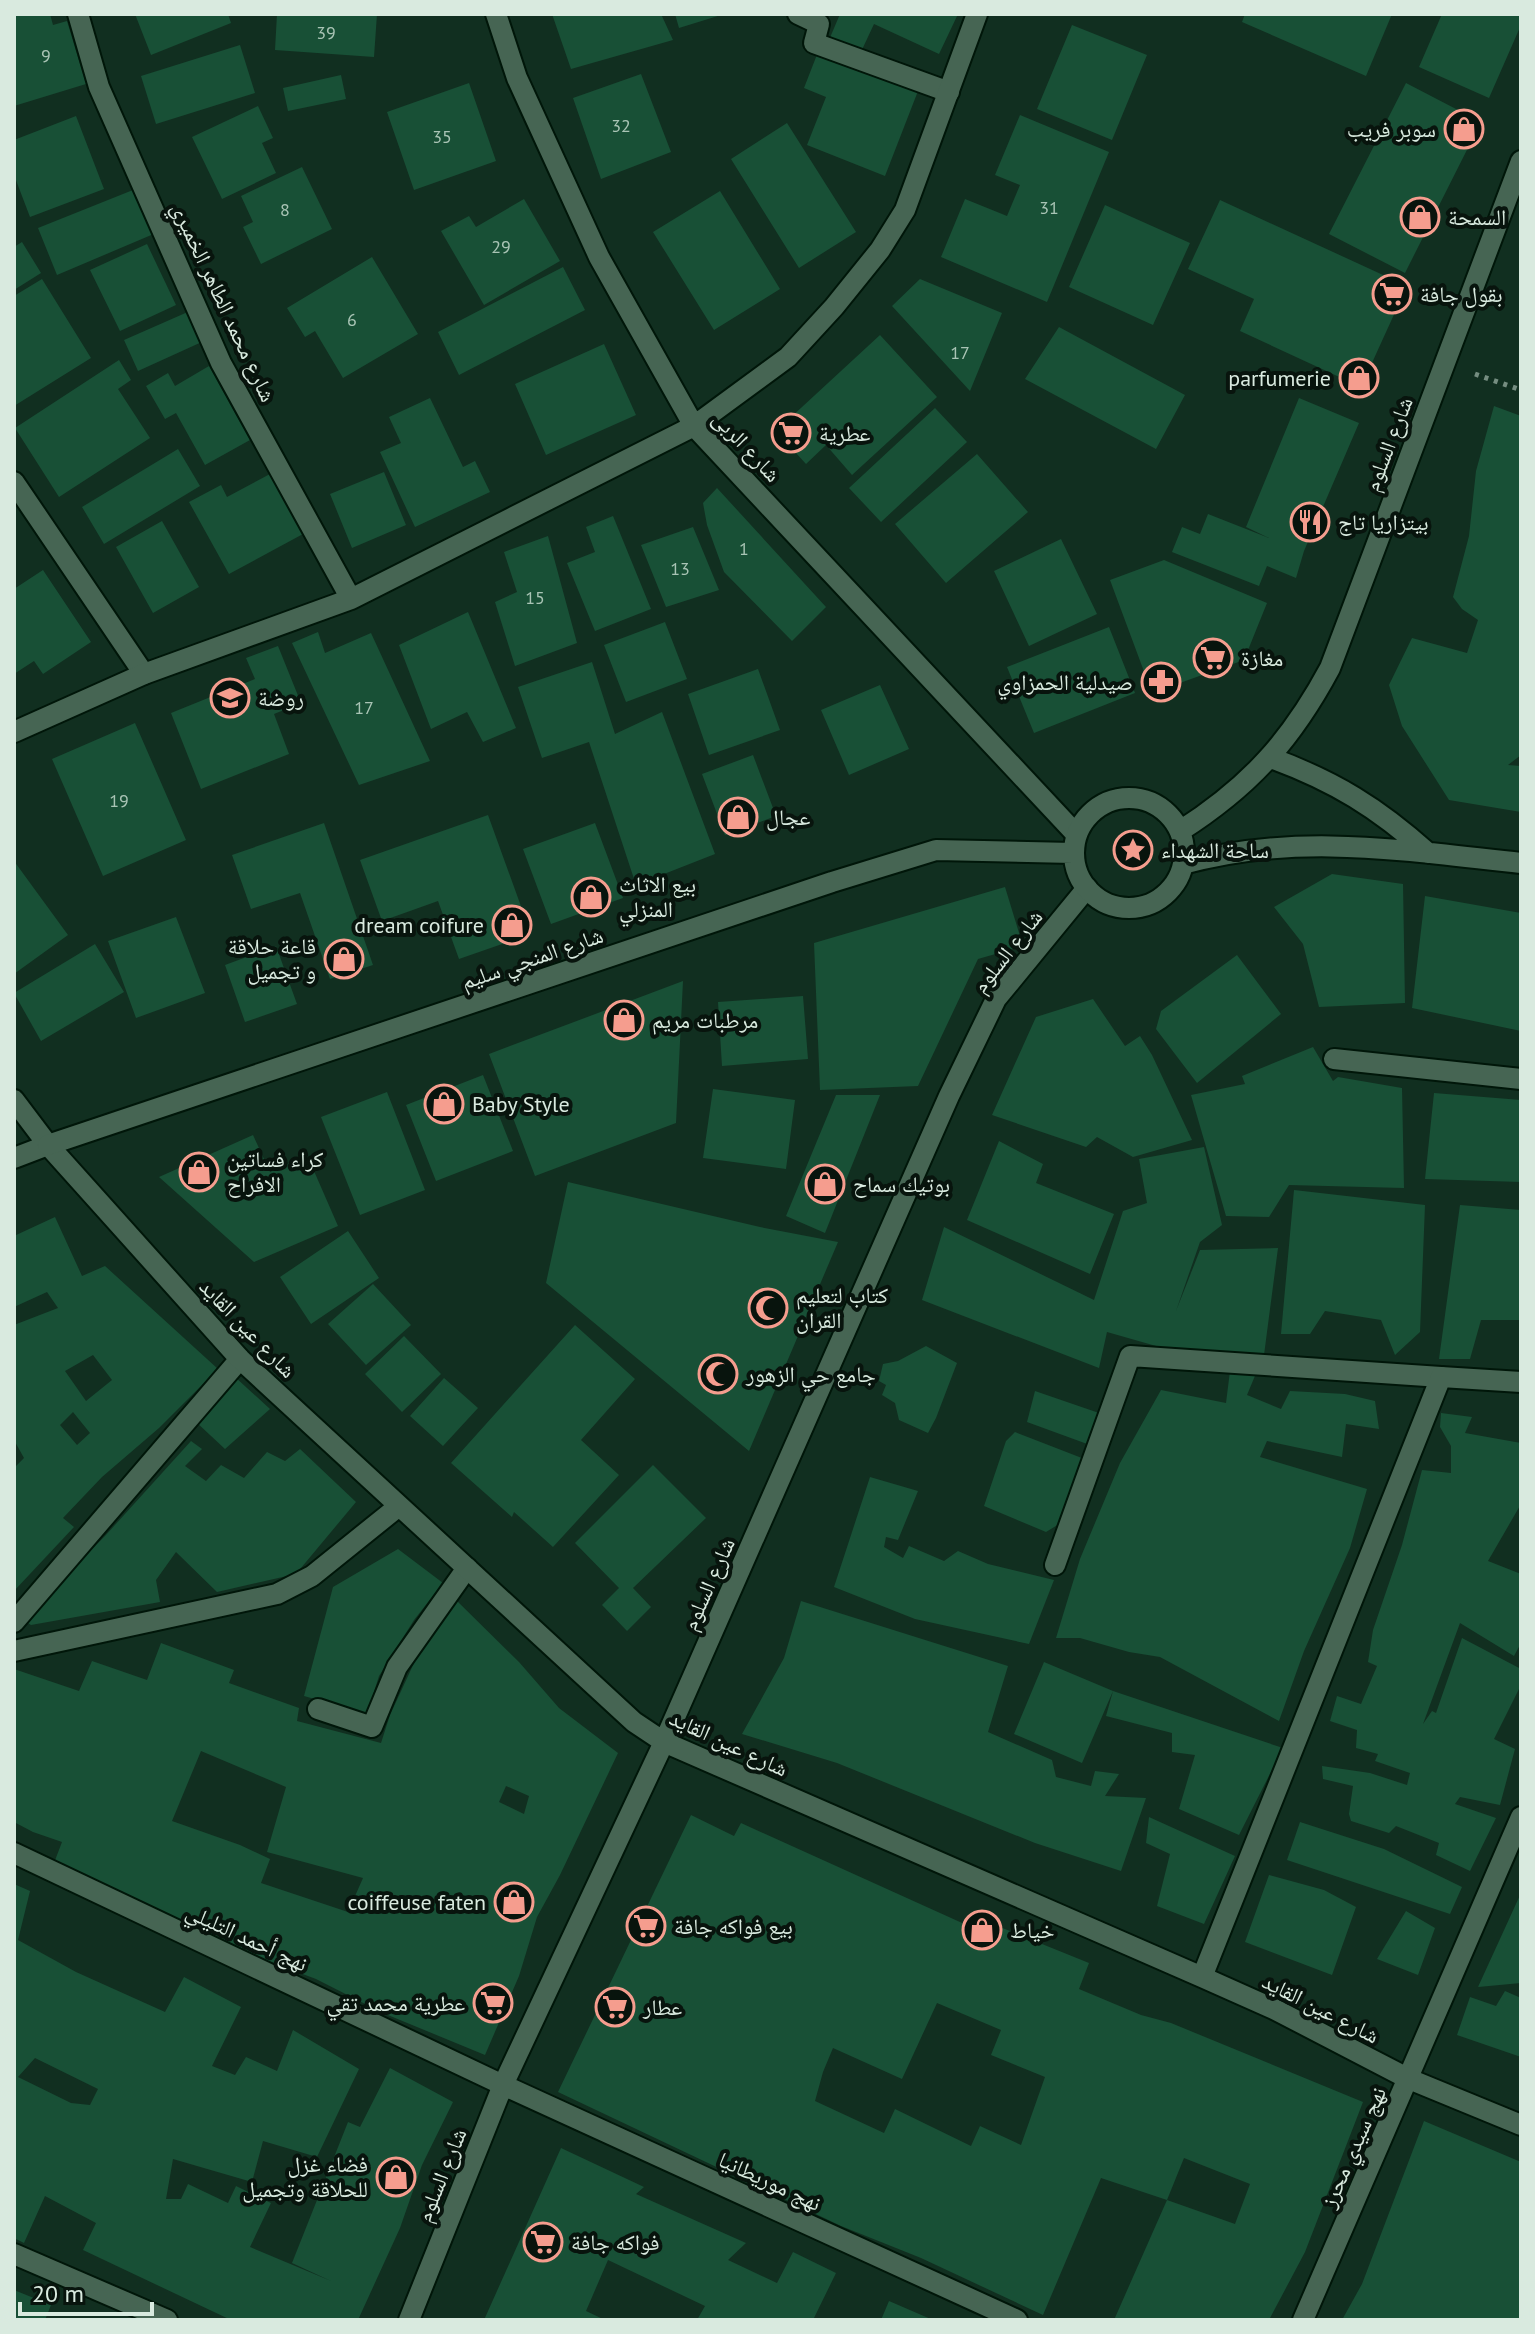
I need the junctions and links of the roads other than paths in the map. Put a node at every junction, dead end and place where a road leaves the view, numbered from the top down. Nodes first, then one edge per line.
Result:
1 (78, 14) edge
2 (496, 14) edge
3 (798, 14) edge
4 (977, 14) edge
5 (949, 92) junction
6 (1521, 161) edge
7 (694, 426) junction
8 (14, 482) edge
9 (351, 599) junction
10 (144, 674) junction
11 (14, 732) edge
12 (1271, 758) junction
13 (1180, 831) junction
14 (1075, 844) junction
15 (1428, 853) junction
16 (1521, 863) edge
17 (1183, 864) junction
18 (1087, 888) junction
19 (1334, 1059) dead end
20 (1521, 1079) edge
21 (14, 1100) edge
22 (48, 1145) junction
23 (14, 1158) edge
24 (240, 1359) junction
25 (1441, 1377) junction
26 (1521, 1382) edge
27 (399, 1506) junction
28 (1055, 1565) dead end
29 (467, 1568) junction
30 (14, 1622) edge
31 (14, 1651) edge
32 (318, 1709) dead end
33 (664, 1742) junction
34 (1521, 1817) edge
35 (14, 1853) edge
36 (1202, 1977) junction
37 (1409, 2079) junction
38 (503, 2085) junction
39 (1521, 2125) edge
40 (14, 2254) edge
41 (167, 2320) edge
42 (409, 2320) edge
43 (1017, 2320) edge
44 (1303, 2320) edge

1 - 9 street, شارع محمد الطاهر الخميري
2 - 7 street, شارع الربى
3 - 5 street
4 - 5 street
5 - 7 street
6 - 12 street, شارع السلوم
7 - 9 street
7 - 14 street, شارع الربى
8 - 10 street
9 - 10 street
10 - 11 street
12 - 13 street, شارع السلوم
12 - 15 street
13 - 14 street
13 - 17 street
14 - 18 street
14 - 22 street, شارع المنجي سليم
15 - 16 street
15 - 17 street
17 - 18 street
18 - 33 street, شارع السلوم
19 - 20 street
21 - 22 street, شارع عين القايد
22 - 23 street, شارع المنجي سليم
22 - 24 street, شارع عين القايد
24 - 27 street, شارع عين القايد
24 - 30 street
25 - 26 street
25 - 28 street
25 - 36 street
27 - 29 street, شارع عين القايد
27 - 31 street
29 - 32 street
29 - 33 street, شارع عين القايد
33 - 36 street, شارع عين القايد
33 - 38 street, شارع السلوم
34 - 37 street, نهج سيدي محرز
35 - 38 street, نهج أحمد التليلي
36 - 37 street, شارع عين القايد
37 - 39 street, شارع عين القايد
37 - 44 street, نهج سيدي محرز
38 - 42 street, شارع السلوم
38 - 43 street, نهج موريطانيا
40 - 41 street

